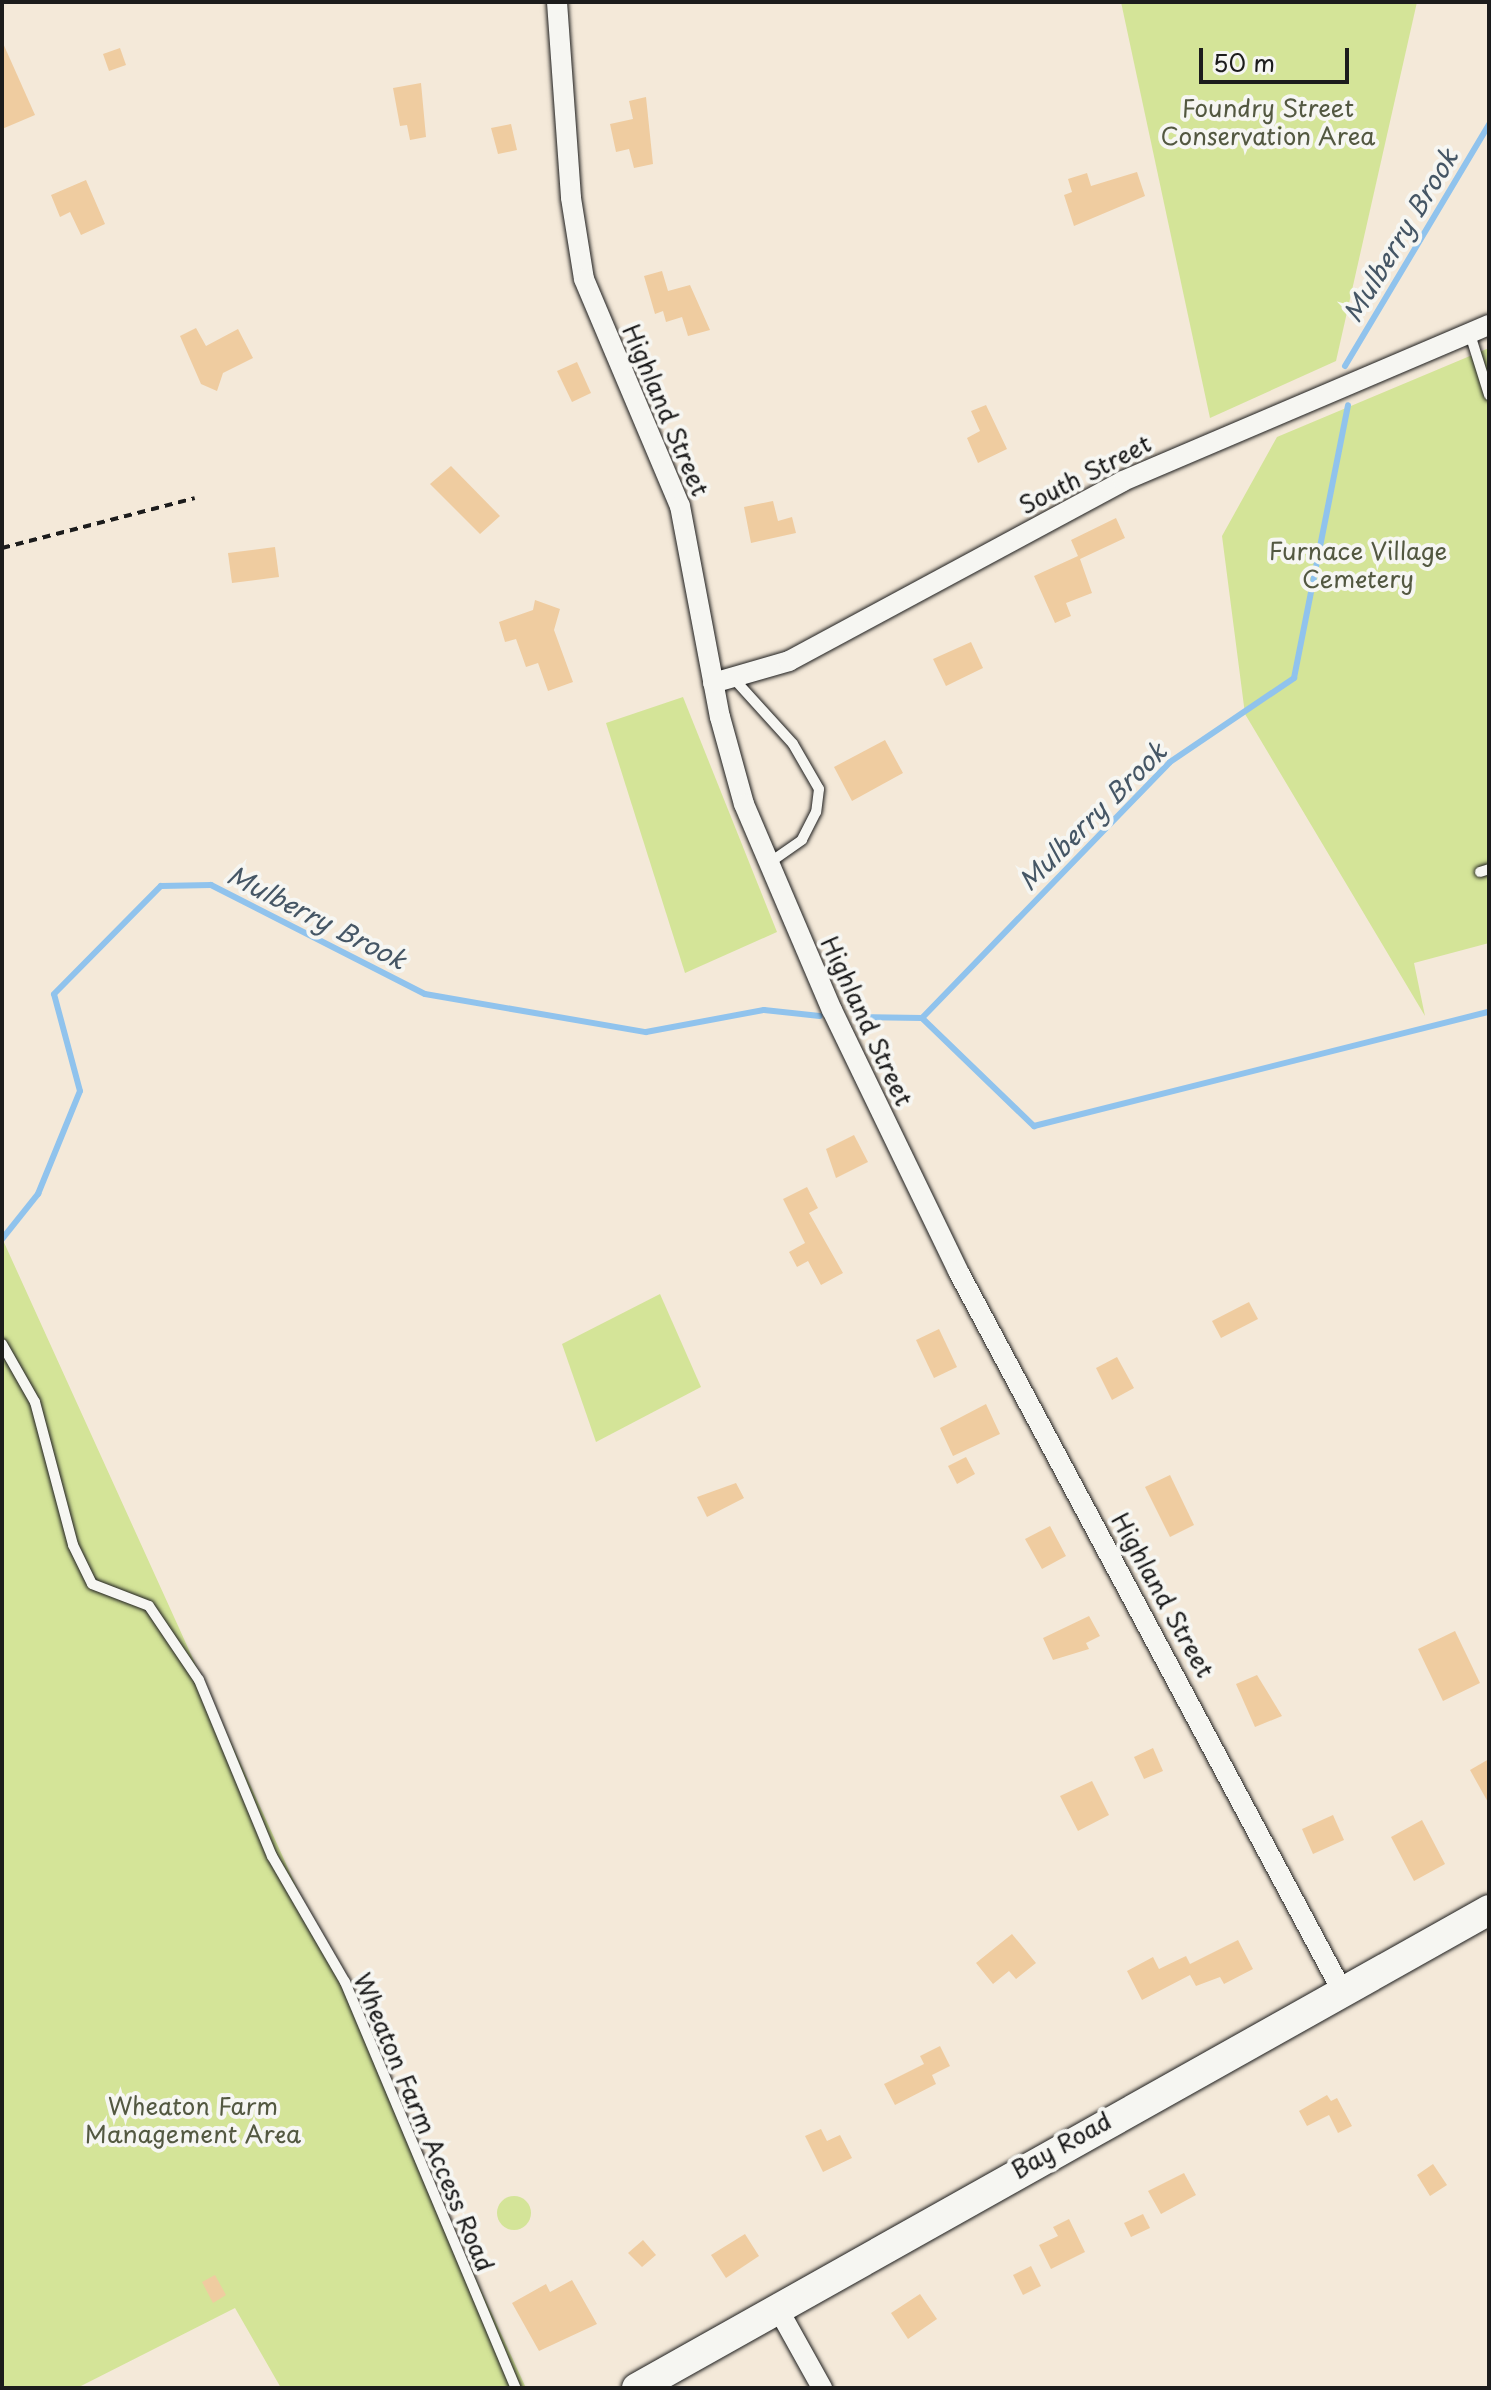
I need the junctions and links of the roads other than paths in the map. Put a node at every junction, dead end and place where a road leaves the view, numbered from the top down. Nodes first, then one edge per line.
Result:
1 (557, 2) edge
2 (1480, 330) edge
3 (1489, 395) edge
4 (735, 680) junction
5 (713, 683) junction
6 (769, 863) junction
7 (2, 1344) edge
8 (1489, 1910) edge
9 (1341, 1989) junction
10 (777, 2307) junction
11 (516, 2388) edge
12 (637, 2388) edge
13 (822, 2388) edge

1 - 5 street, Highland Street
2 - 3 lane
2 - 4 street, South Street
4 - 5 street, South Street
4 - 6 lane
5 - 6 street, Highland Street
6 - 9 street, Highland Street
7 - 11 lane, Wheaton Farm Access Road
8 - 9 main road, Bay Road
9 - 10 main road, Bay Road
10 - 12 main road, Bay Road
10 - 13 street

